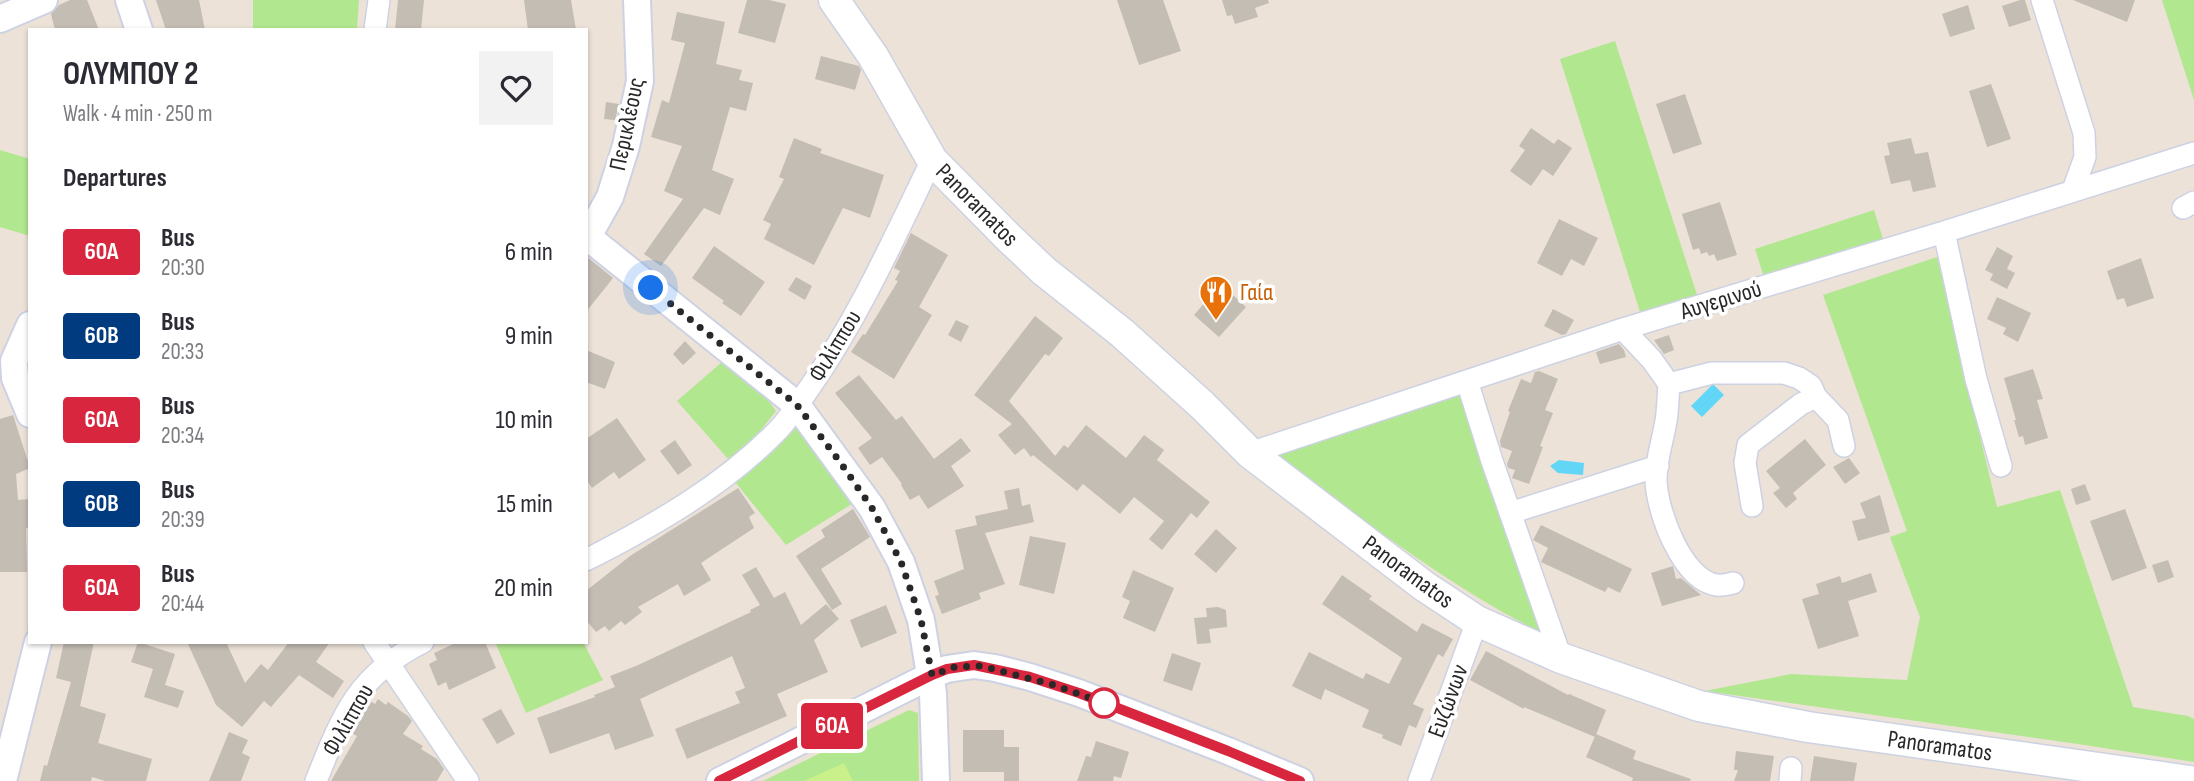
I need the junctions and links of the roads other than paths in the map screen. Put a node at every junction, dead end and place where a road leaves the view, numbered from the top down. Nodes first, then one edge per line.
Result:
1 (44, 0) edge
2 (129, 0) edge
3 (379, 0) edge
4 (636, 0) edge
5 (834, 0) edge
6 (2042, 0) edge
7 (0, 19) edge
8 (138, 28) edge
9 (375, 28) edge
10 (2194, 153) edge
11 (932, 160) junction
12 (2073, 190) junction
13 (1944, 232) junction
14 (588, 236) edge
15 (588, 239) edge
16 (1623, 329) junction
17 (28, 333) edge
18 (22, 357) edge
19 (1467, 381) junction
20 (1669, 384) junction
21 (1816, 397) junction
22 (797, 405) junction
23 (28, 409) edge
24 (1844, 446) dead end
25 (1250, 453) junction
26 (1658, 466) junction
27 (2001, 466) dead end
28 (1752, 506) dead end
29 (1510, 513) junction
30 (588, 560) edge
31 (1733, 583) dead end
32 (1477, 621) junction
33 (37, 644) edge
34 (376, 644) edge
35 (419, 644) edge
36 (1561, 658) junction
37 (389, 661) junction
38 (932, 675) junction
39 (3, 781) edge
40 (316, 781) edge
41 (468, 781) edge
42 (720, 781) edge
43 (936, 781) edge
44 (1300, 781) edge
45 (1419, 781) edge
46 (2190, 781) edge

1 - 7 street
2 - 8 street
3 - 9 street
4 - 14 street, Περικλέους
5 - 11 main road, Panoramatos
6 - 12 street
10 - 12 street, Αυγερινού
11 - 22 street, Φιλίππου
11 - 25 main road, Panoramatos
12 - 13 street, Αυγερινού
13 - 16 street, Αυγερινού
13 - 27 street
15 - 22 street
16 - 19 street, Αυγερινού
16 - 20 street
17 - 18 street
18 - 23 street
19 - 25 street, Αυγερινού
19 - 29 street
20 - 21 street
20 - 26 street
21 - 24 street
21 - 28 street
22 - 30 street, Φιλίππου
22 - 38 street
25 - 32 main road, Panoramatos
26 - 29 street
26 - 31 street
29 - 36 street
32 - 36 main road, Panoramatos
32 - 45 street, Ευζώνων
33 - 39 street
34 - 37 street
35 - 37 street, Φιλίππου
36 - 46 main road, Panoramatos
37 - 40 street, Φιλίππου
37 - 41 street
38 - 42 street
38 - 43 street
38 - 44 street

